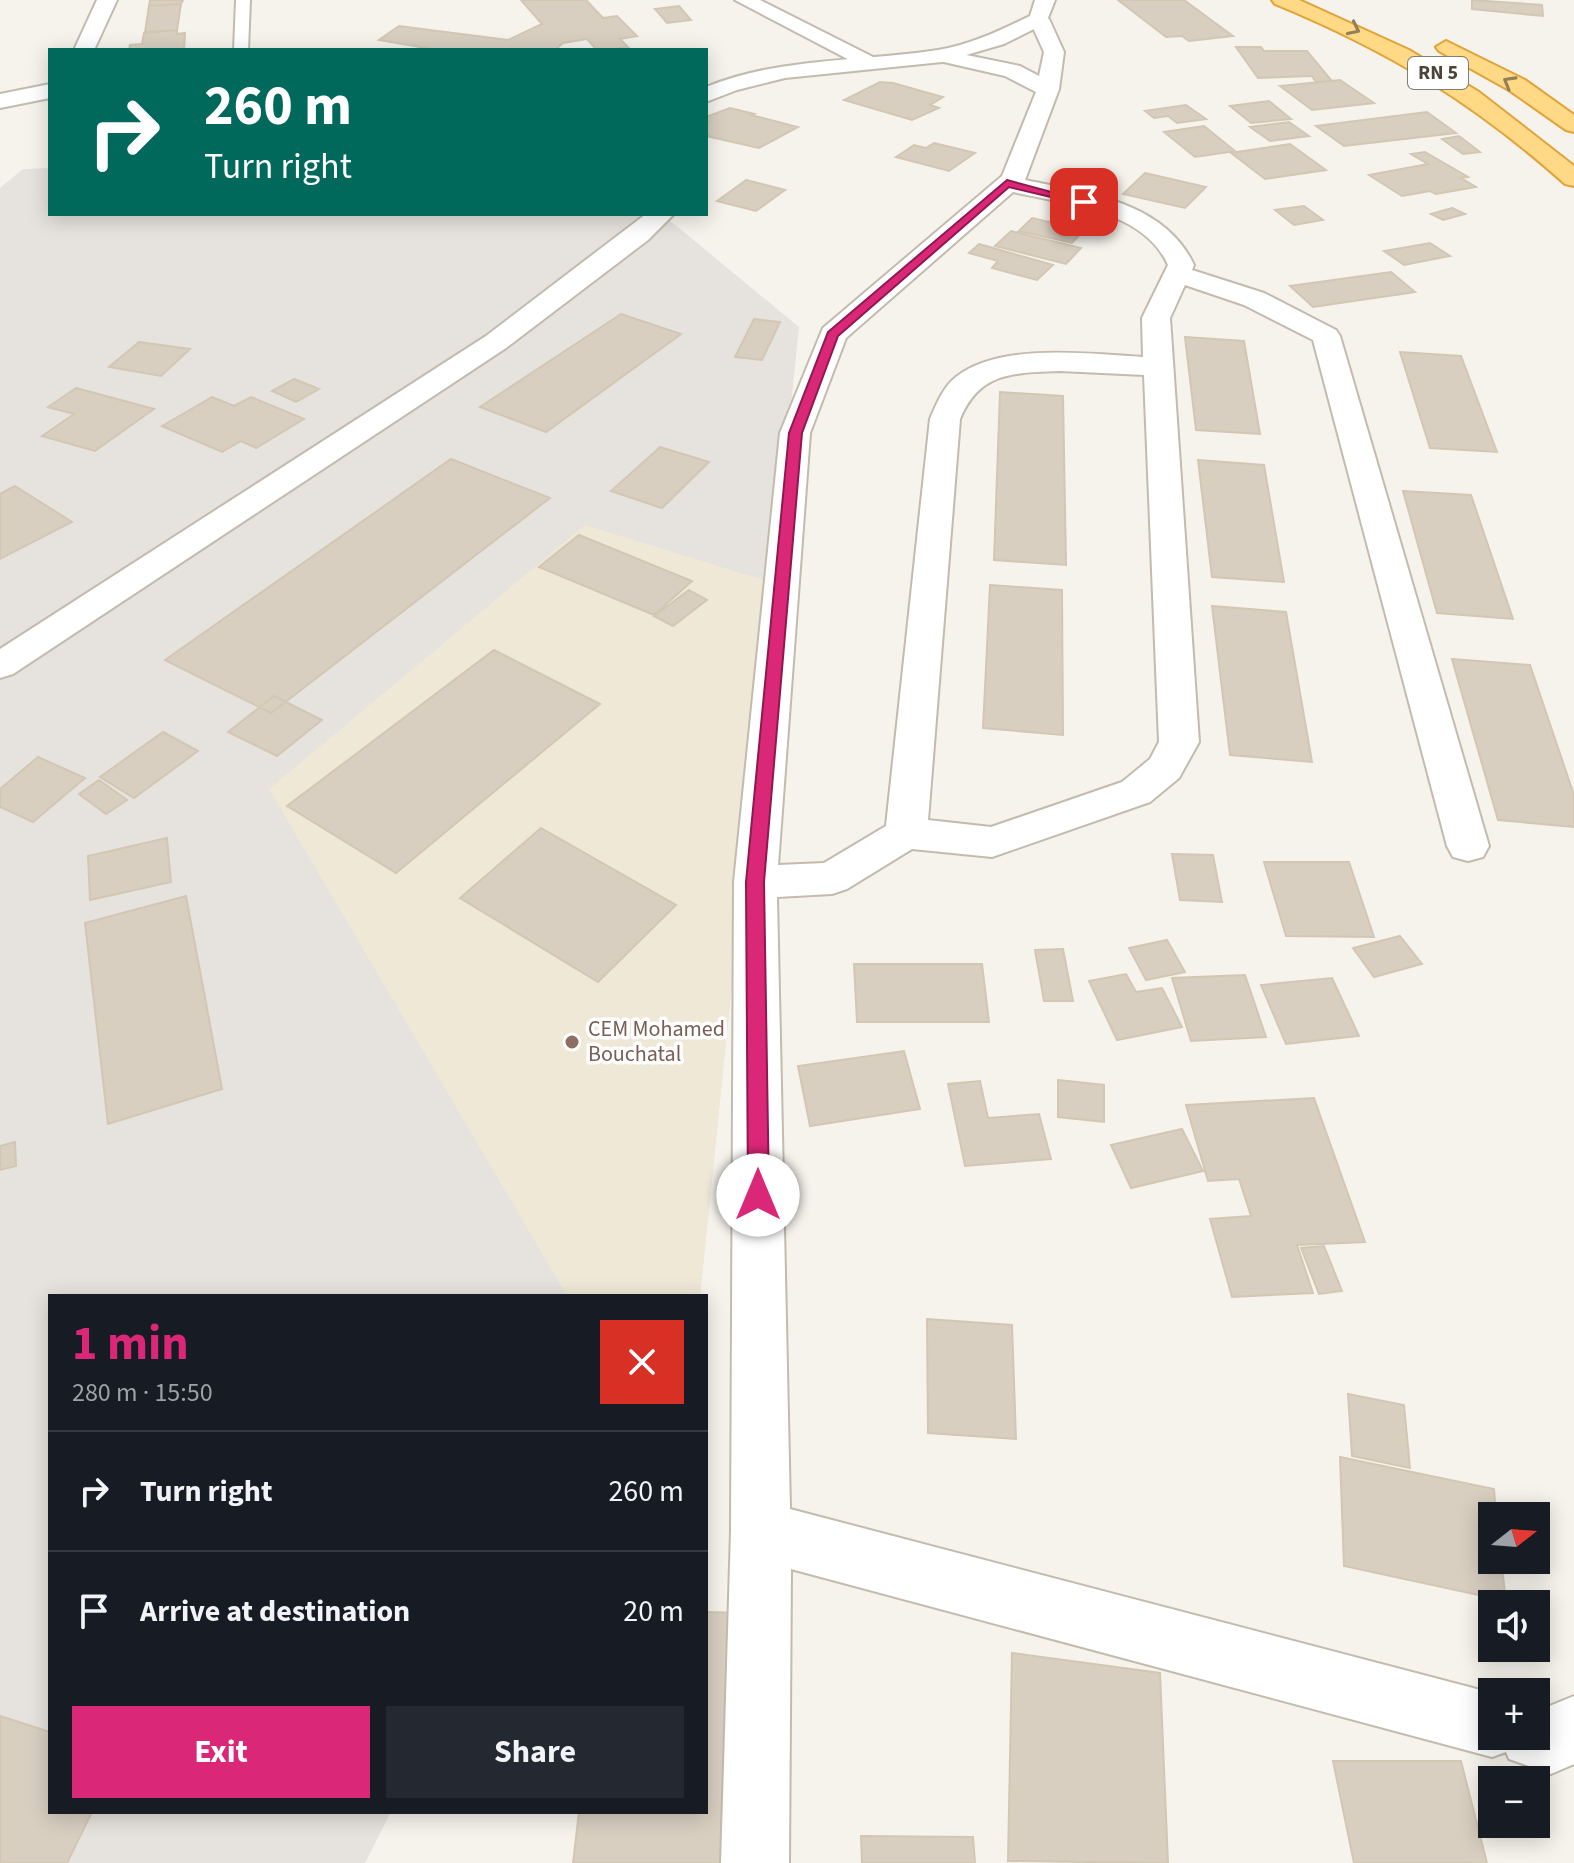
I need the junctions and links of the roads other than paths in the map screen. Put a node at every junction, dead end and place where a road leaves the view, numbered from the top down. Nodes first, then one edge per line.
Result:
1 (107, 0) edge
2 (243, 0) edge
3 (745, 0) edge
4 (1282, 0) edge
5 (1042, 10) edge
6 (1425, 37) dead end
7 (85, 48) edge
8 (241, 48) edge
9 (942, 56) junction
10 (866, 61) junction
11 (1048, 89) junction
12 (48, 91) edge
13 (708, 94) edge
14 (0, 101) edge
15 (1574, 125) edge
16 (1574, 179) edge
17 (1007, 183) junction
18 (659, 216) edge
19 (1178, 274) junction
20 (1158, 367) junction
21 (0, 666) edge
22 (906, 833) junction
23 (1468, 846) dead end
24 (755, 882) junction
25 (761, 1531) junction
26 (1478, 1721) edge
27 (1574, 1728) edge
28 (1550, 1741) edge
29 (755, 1863) edge

1 - 7 street
2 - 8 lane
3 - 10 street
4 -> 16 highway, RN 5
5 - 9 street
5 - 11 street
15 -> 6 highway, RN 5
9 - 10 street
9 - 11 street
10 - 13 street
11 - 17 street
12 - 14 street
17 - 19 street
17 - 24 street
18 - 21 street
19 - 20 street
19 - 23 street
20 - 22 street
20 - 22 street
22 - 24 street
24 - 25 street
25 - 26 street
25 - 29 street
27 - 28 street

